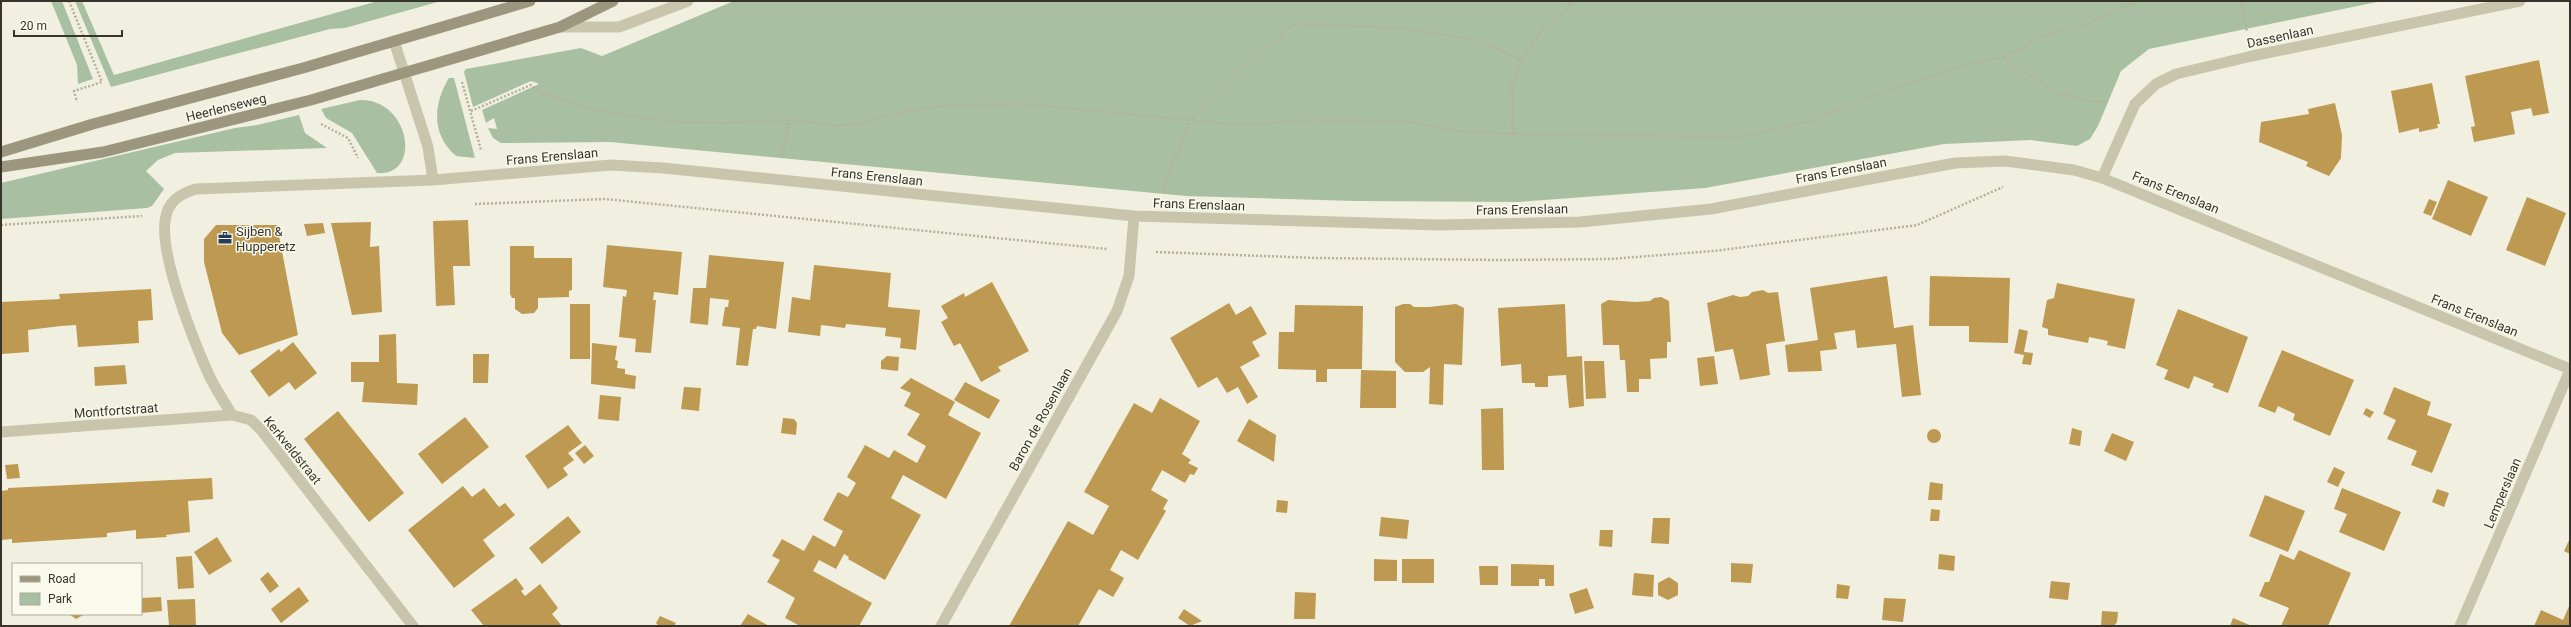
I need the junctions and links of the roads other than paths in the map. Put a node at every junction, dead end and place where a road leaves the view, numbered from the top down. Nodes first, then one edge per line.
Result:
1 (530, 1) edge
2 (613, 1) edge
3 (688, 1) edge
4 (2520, 1) edge
5 (560, 27) junction
6 (394, 41) junction
7 (404, 74) junction
8 (1, 152) edge
9 (1, 167) edge
10 (2102, 178) junction
11 (433, 180) junction
12 (1134, 216) junction
13 (2570, 370) edge
14 (232, 415) junction
15 (1, 432) edge
16 (413, 626) edge
17 (941, 626) edge
18 (2460, 626) edge

1 - 6 main road, Heerlenseweg
2 - 5 main road, Heerlenseweg
3 - 5 street, Heerlenseweg
4 - 10 street, Dassenlaan
5 - 7 main road, Heerlenseweg
6 - 7 street
6 - 8 main road, Heerlenseweg
7 - 9 main road, Heerlenseweg
7 - 11 street
10 - 12 street, Frans Erenslaan
10 - 13 street, Frans Erenslaan
11 - 12 street, Frans Erenslaan
11 - 14 street, Frans Erenslaan
12 - 17 street, Baron de Rosenlaan
13 - 18 street, Lemperslaan
14 - 15 street, Montfortstraat
14 - 16 street, Kerkveldstraat

